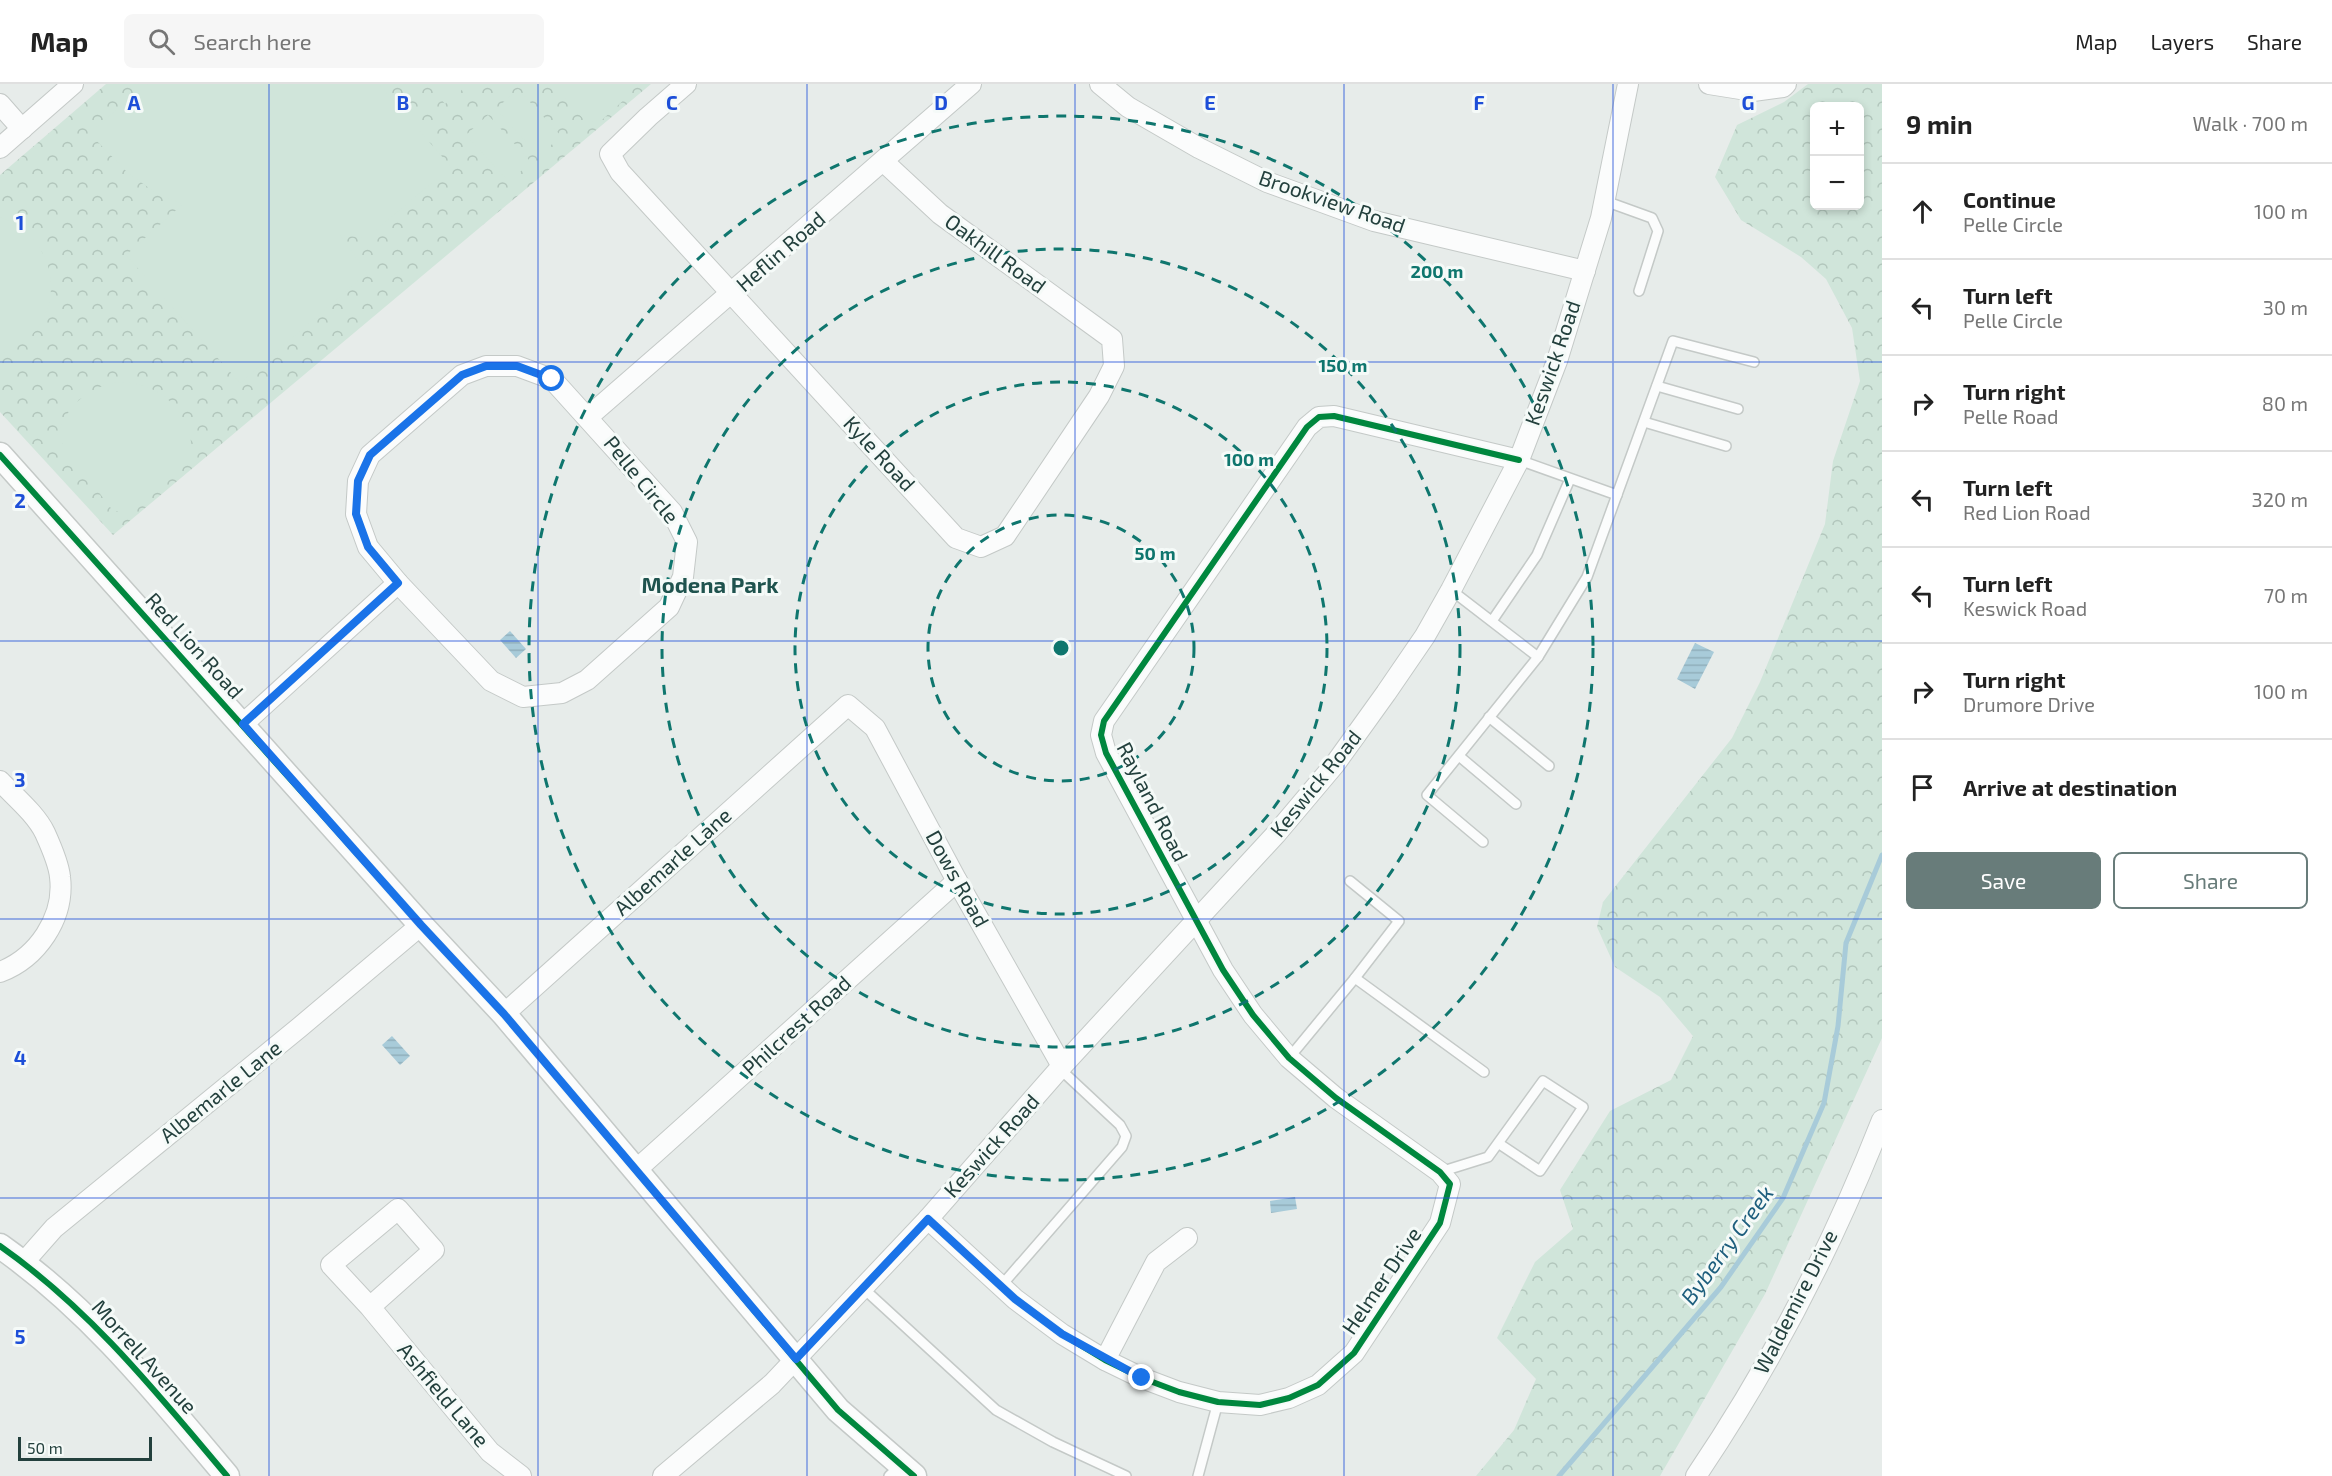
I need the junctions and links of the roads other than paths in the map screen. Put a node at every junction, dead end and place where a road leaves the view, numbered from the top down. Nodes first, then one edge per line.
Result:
1 (73, 84) edge
2 (686, 84) edge
3 (972, 84) edge
4 (1100, 84) edge
5 (1628, 84) edge
6 (1709, 84) edge
7 (1786, 84) edge
8 (1732, 86) edge
9 (0, 104) edge
10 (22, 129) junction
11 (0, 148) edge
12 (884, 162) junction
13 (1605, 201) junction
14 (1585, 271) junction
15 (1639, 291) dead end
16 (731, 295) junction
17 (1112, 339) joint
18 (1754, 362) dead end
19 (1657, 386) junction
20 (1738, 409) dead end
21 (588, 417) junction
22 (1644, 422) junction
23 (1726, 446) dead end
24 (0, 455) edge
25 (1519, 460) junction
26 (1570, 479) junction
27 (1617, 495) junction
28 (398, 583) junction
29 (1451, 590) junction
30 (1492, 621) junction
31 (1538, 657) junction
32 (842, 710) joint
33 (1489, 717) junction
34 (243, 724) junction
35 (1459, 756) junction
36 (1550, 766) dead end
37 (0, 780) edge
38 (1516, 804) dead end
39 (1483, 842) dead end
40 (957, 881) junction
41 (1350, 881) dead end
42 (1196, 920) junction
43 (421, 925) junction
44 (0, 972) edge
45 (1355, 978) junction
46 (504, 1014) junction
47 (1289, 1058) junction
48 (1061, 1068) junction
49 (1484, 1072) dead end
50 (1882, 1120) edge
51 (1498, 1143) junction
52 (636, 1170) junction
53 (1445, 1180) junction
54 (928, 1219) junction
55 (1187, 1238) dead end
56 (0, 1246) edge
57 (24, 1262) junction
58 (1001, 1286) junction
59 (863, 1288) junction
60 (370, 1307) junction
61 (796, 1359) junction
62 (1105, 1360) junction
63 (1218, 1402) junction
64 (902, 1472) edge
65 (227, 1476) edge
66 (521, 1476) edge
67 (663, 1476) edge
68 (1126, 1476) edge
69 (1198, 1476) edge
70 (1696, 1476) edge

1 - 10 street
2 - 16 street, Kyle Road
3 - 12 street, Heflin Road
4 - 14 street, Brookview Road
5 - 13 street, Keswick Road
6 - 8 street
7 - 8 street
9 - 10 street
10 - 11 street
12 - 16 street, Heflin Road
12 - 17 street, Oakhill Road
13 - 14 street, Keswick Road
13 - 15 lane
14 - 25 street, Keswick Road
16 - 17 street, Kyle Road
16 - 21 street, Heflin Road
18 - 19 lane
19 - 20 lane
19 - 22 lane
21 - 28 street, Pelle Circle
21 - 28 street, Pelle Circle
22 - 23 lane
22 - 27 lane
24 - 34 street, Red Lion Road
25 - 26 lane
25 - 29 street, Keswick Road
25 - 42 street, Rayland Road
26 - 27 lane
26 - 30 lane
27 - 31 lane
28 - 34 street
29 - 30 lane
29 - 42 street, Keswick Road
30 - 31 lane
31 - 33 lane
32 - 40 street, Dows Road
32 - 46 street, Albemarle Lane
33 - 35 lane
33 - 36 lane
34 - 43 street, Red Lion Road
35 - 38 lane
35 - 39 lane
37 - 44 street
40 - 48 street, Dows Road
40 - 52 street, Philcrest Road
41 - 45 lane
42 - 47 street, Rayland Road
42 - 48 street, Keswick Road
43 - 46 street, Red Lion Road
43 - 57 street, Albemarle Lane
45 - 47 lane
45 - 49 lane
46 - 52 street, Red Lion Road
47 - 53 street, Rayland Road
48 - 54 street, Keswick Road
48 - 58 lane
50 - 70 street, Waldemire Drive
51 - 51 lane
51 - 53 lane
52 - 61 street, Red Lion Road
53 - 63 street, Helmer Drive
54 - 58 street, Helmer Drive
54 - 59 street, Keswick Road
55 - 62 street
56 - 57 street, Morrell Avenue
57 - 65 street, Morrell Avenue
58 - 62 street, Helmer Drive
59 - 61 street, Keswick Road
59 - 68 lane
60 - 60 street, Ashfield Lane
60 - 66 street, Ashfield Lane
61 - 64 street, Red Lion Road
61 - 67 street, Keswick Road
62 - 63 street, Helmer Drive
63 - 69 lane

